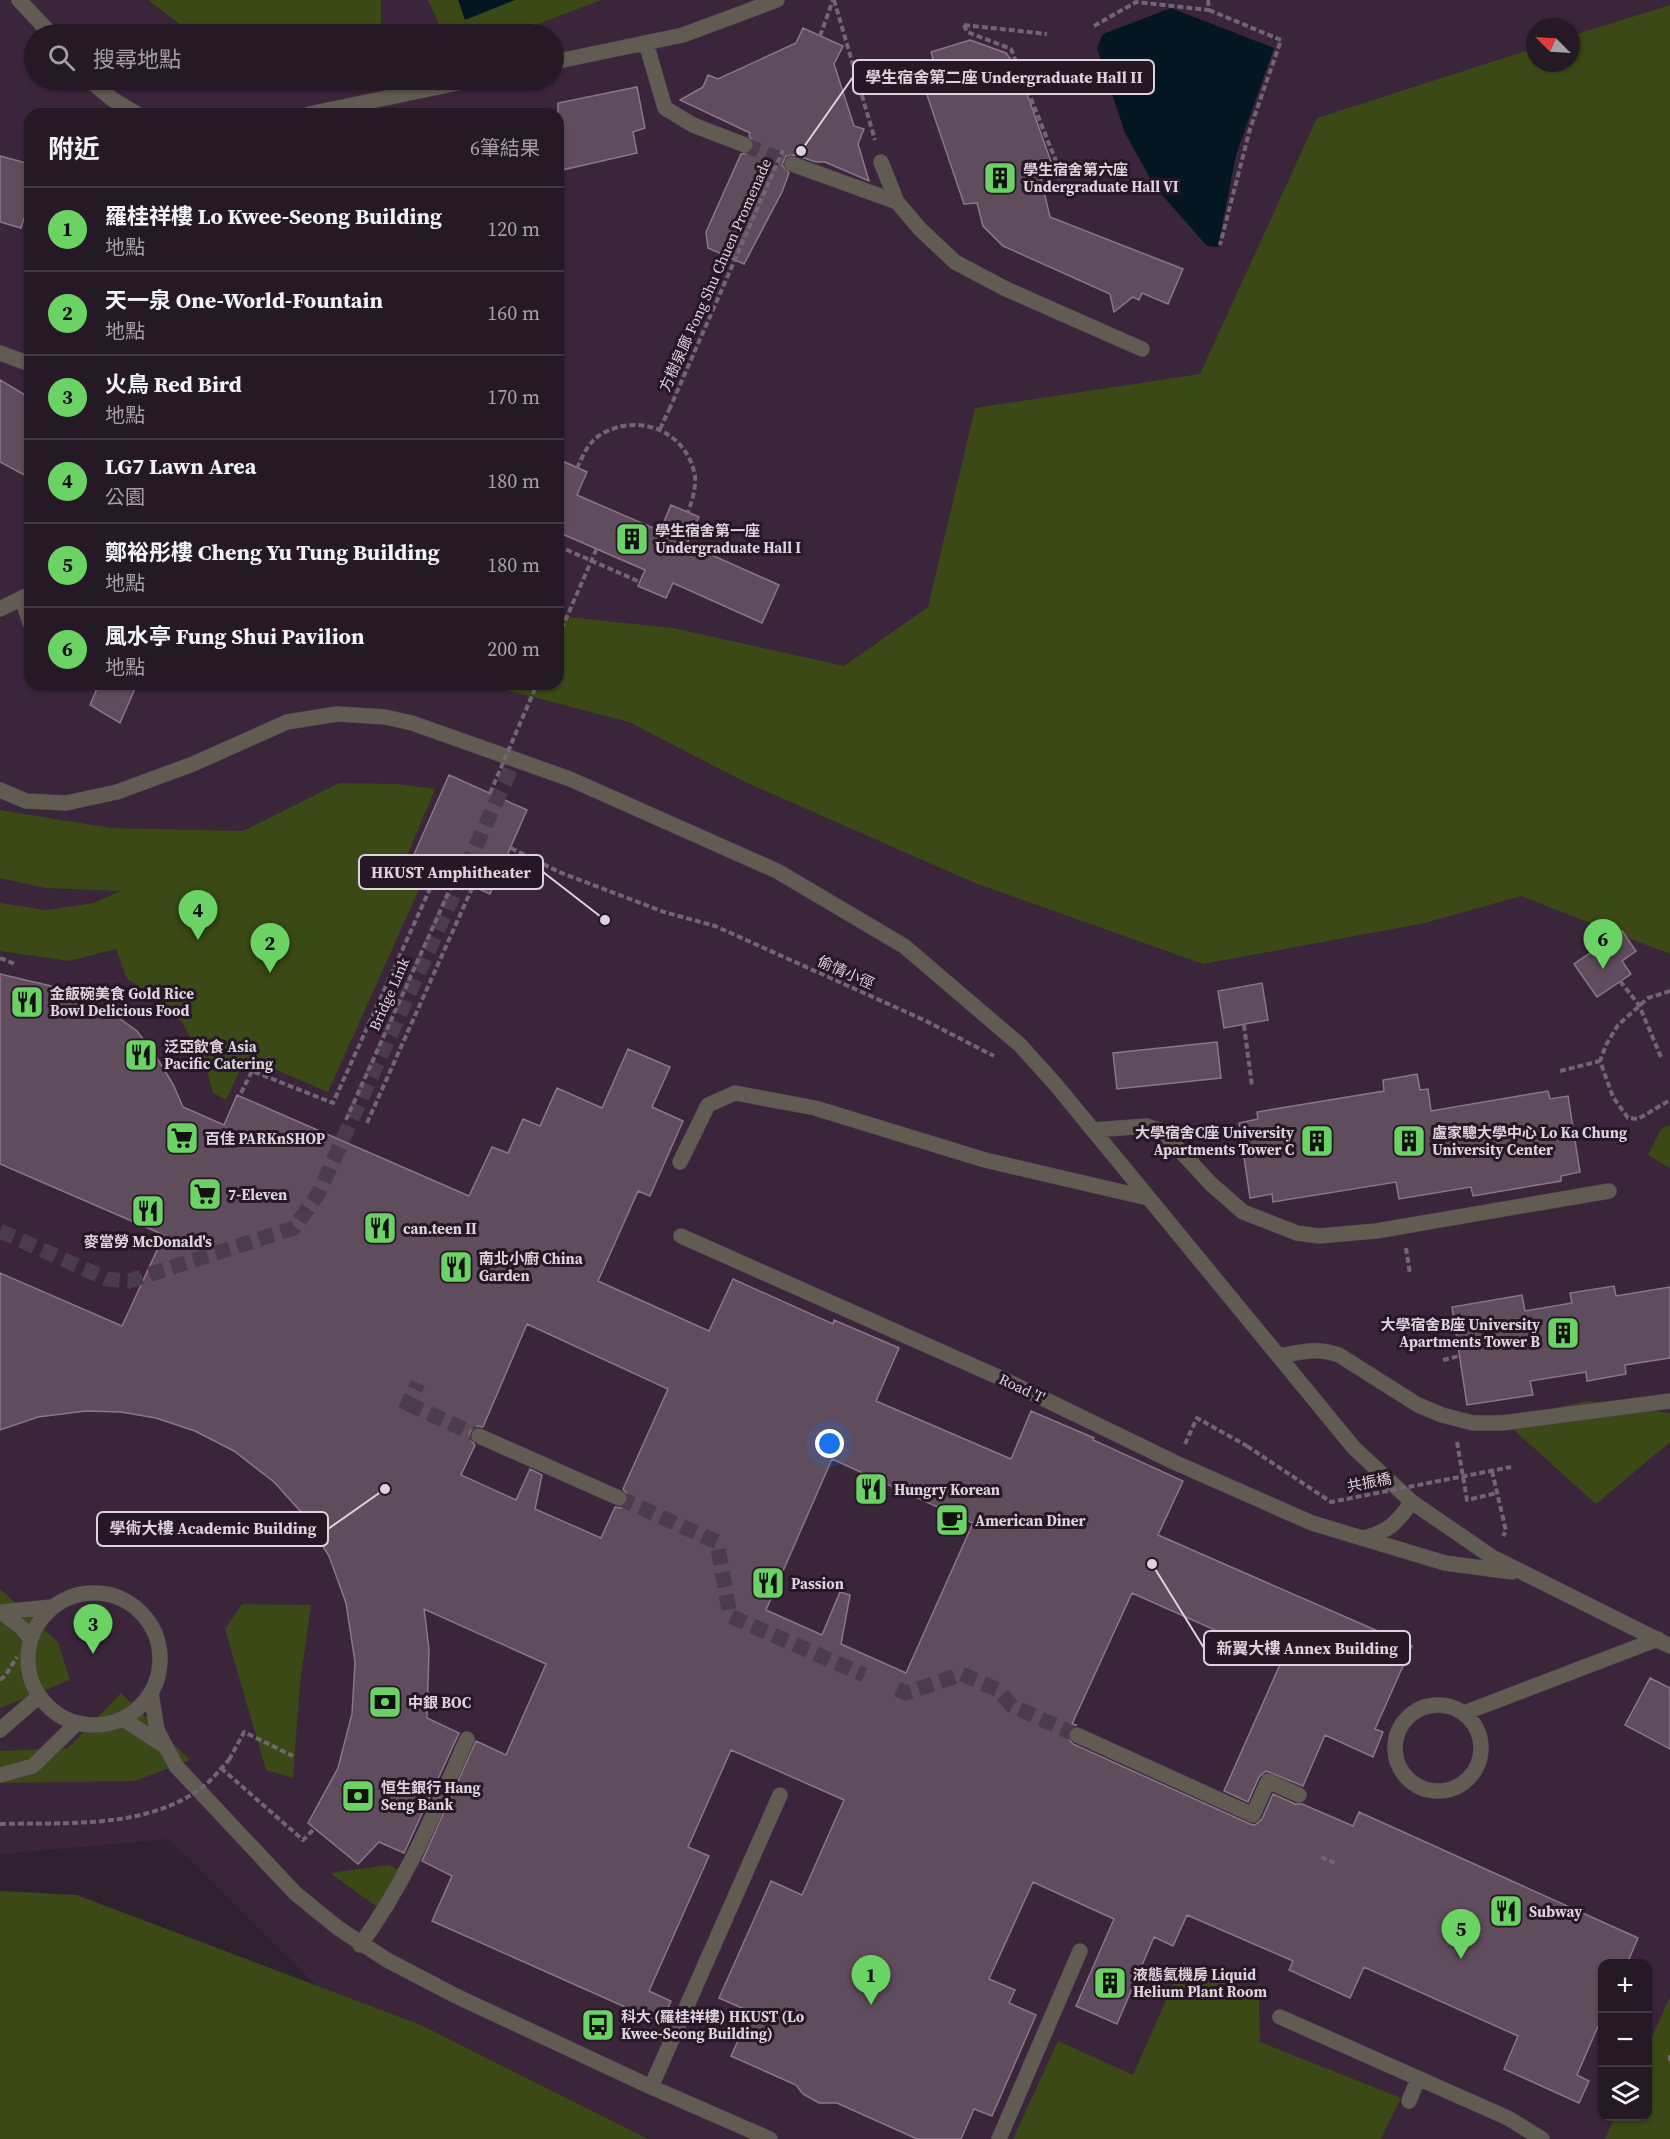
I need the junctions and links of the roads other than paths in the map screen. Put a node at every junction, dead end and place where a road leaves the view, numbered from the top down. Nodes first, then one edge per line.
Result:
1 (19, 0) edge
2 (777, 0) edge
3 (42, 24) edge
4 (646, 43) junction
5 (564, 60) edge
6 (101, 90) edge
7 (424, 90) edge
8 (127, 108) edge
9 (338, 108) edge
10 (745, 145) tunnel mouth
11 (881, 162) road end
12 (792, 164) tunnel mouth
13 (897, 202) junction
14 (1142, 349) dead end
15 (0, 353) edge
16 (24, 362) edge
17 (24, 597) edge
18 (0, 609) edge
19 (0, 790) edge
20 (1093, 1130) junction
21 (680, 1162) dead end
22 (1609, 1191) dead end
23 (1148, 1198) junction
24 (681, 1236) dead end
25 (1279, 1356) junction
26 (1670, 1401) edge
27 (479, 1436) tunnel mouth
28 (619, 1498) tunnel mouth
29 (1412, 1502) junction
30 (1363, 1538) junction
31 (1523, 1574) junction
32 (51, 1606) junction
33 (0, 1612) edge
34 (30, 1638) junction
35 (1664, 1643) edge
36 (151, 1693) junction
37 (38, 1697) junction
38 (1464, 1713) junction
39 (123, 1719) junction
40 (77, 1723) junction
41 (0, 1730) edge
42 (1077, 1735) tunnel mouth
43 (466, 1739) dead end
44 (165, 1746) junction
45 (0, 1775) edge
46 (780, 1795) dead end
47 (1299, 1795) dead end
48 (360, 1945) junction
49 (1080, 1951) dead end
50 (1280, 2017) dead end
51 (1418, 2079) junction
52 (651, 2087) junction
53 (1409, 2101) dead end
54 (770, 2139) edge
55 (999, 2139) edge
56 (1542, 2139) edge

1 - 3 street
2 - 4 street
4 - 5 street
4 - 10 street
6 - 8 street
7 - 9 street
11 - 13 street
12 - 13 street
13 - 14 street
15 - 16 street
17 - 18 street
19 - 20 street
20 - 22 street
20 - 23 street
21 - 23 street
23 - 25 street
24 - 30 street, Road 'I'
25 - 26 street
25 - 29 street
27 - 28 street
29 - 30 street
29 - 31 street
30 - 31 street, Road 'I'
31 - 35 street
32 - 33 street
32 - 34 street
32 - 36 street
33 - 34 street
34 - 37 street
35 - 38 street
36 - 39 street
36 - 44 street
37 - 40 street
37 - 41 street
38 - 38 street
39 - 40 street
39 - 44 street
40 - 45 street
42 - 47 street
43 - 48 street
44 - 48 street
46 - 52 street
48 - 52 street
49 - 55 street
50 - 51 street
51 - 53 street
51 - 56 street
52 - 54 street

